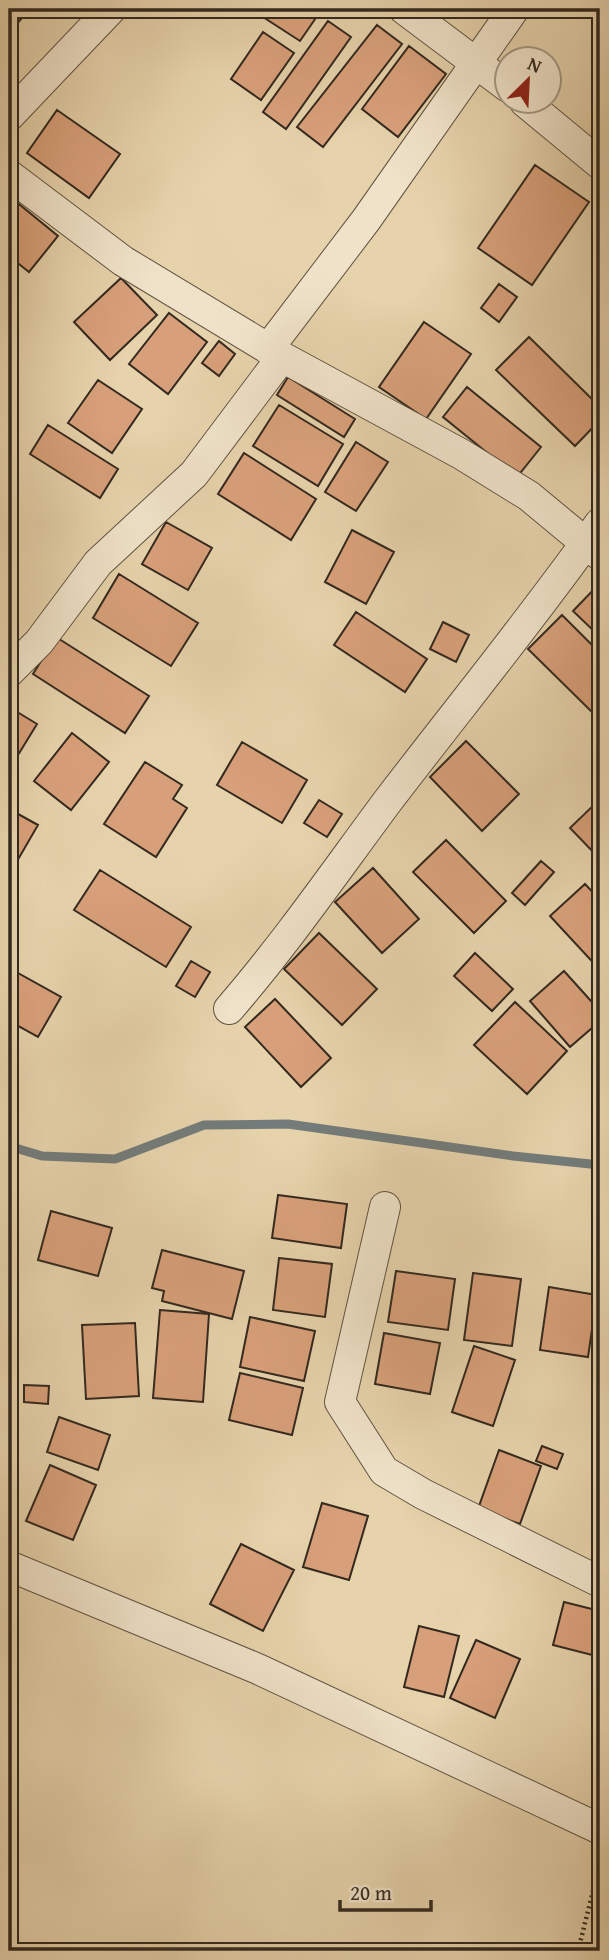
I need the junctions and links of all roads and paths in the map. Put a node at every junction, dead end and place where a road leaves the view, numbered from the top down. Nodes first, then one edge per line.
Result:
1 (111, 9) edge
2 (404, 9) edge
3 (514, 9) edge
4 (475, 62) junction
5 (494, 76) edge
6 (9, 116) edge
7 (542, 116) edge
8 (600, 164) edge
9 (9, 174) edge
10 (275, 353) junction
11 (595, 540) edge
12 (9, 672) edge
13 (229, 1009) dead end
14 (385, 1207) dead end
15 (9, 1566) edge
16 (600, 1582) edge
17 (600, 1829) edge
18 (600, 1863) edge
19 (578, 1951) edge

1 - 6 street
2 - 4 street
3 - 4 street
4 - 5 street
4 - 10 street
7 - 8 street
9 - 10 street
10 - 11 street
10 - 12 street
11 - 13 street
14 - 16 street
15 - 17 street
18 - 19 path

